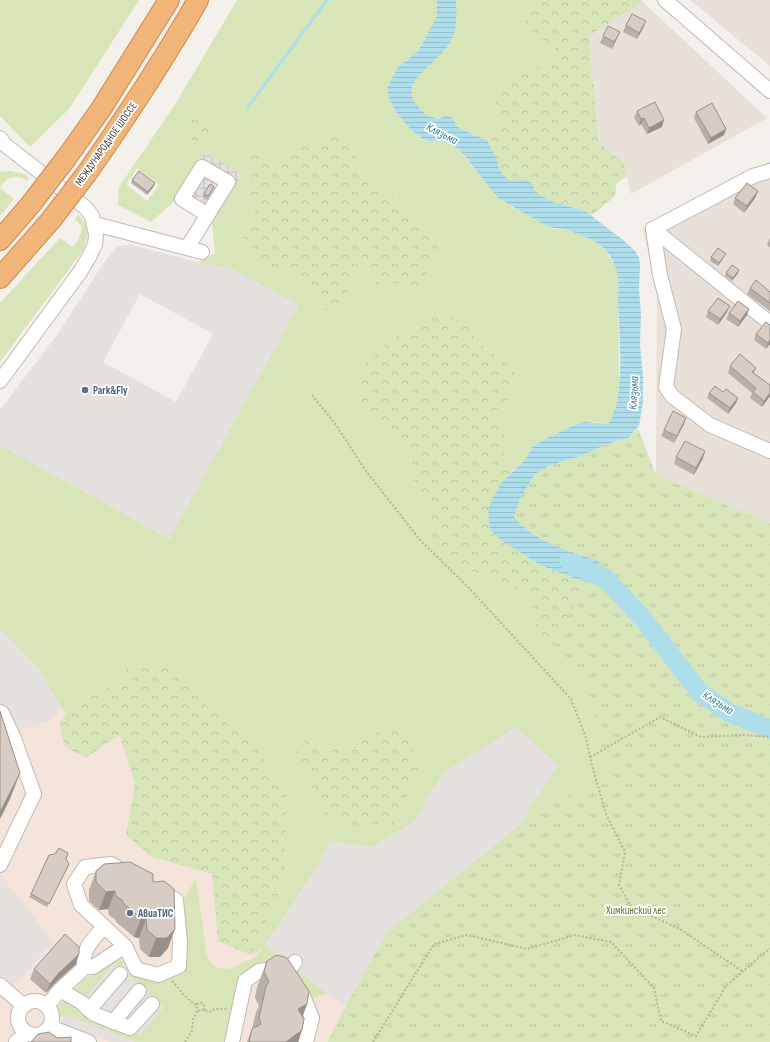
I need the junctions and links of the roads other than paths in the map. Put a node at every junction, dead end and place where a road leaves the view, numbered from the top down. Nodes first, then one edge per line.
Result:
1 (169, 0) edge
2 (198, 0) edge
3 (665, 0) edge
4 (770, 91) edge
5 (1, 144) edge
6 (770, 171) edge
7 (208, 215) dead end
8 (95, 224) junction
9 (653, 228) junction
10 (0, 240) edge
11 (187, 248) junction
12 (202, 252) dead end
13 (0, 278) edge
14 (770, 323) edge
15 (0, 381) edge
16 (770, 451) edge
17 (0, 712) edge
18 (0, 865) edge
19 (130, 875) edge
20 (143, 882) edge
21 (104, 927) junction
22 (125, 946) junction
23 (85, 967) junction
24 (120, 974) dead end
25 (0, 985) edge
26 (60, 990) junction
27 (139, 991) dead end
28 (152, 1004) dead end
29 (24, 1006) junction
30 (47, 1006) junction
31 (89, 1010) junction
32 (113, 1022) junction
33 (50, 1027) junction
34 (27, 1033) junction
35 (16, 1042) edge
36 (89, 1042) edge
37 (232, 1042) edge
38 (306, 1042) edge

1 - 10 highway, bridge
2 - 13 highway, МЕЖДУНАРОДНОЕ ШОССЕ, bridge
3 - 4 street
5 - 8 street
6 - 9 street
7 - 11 street
8 - 11 street
8 - 15 street
9 - 14 street
9 - 16 street
11 - 12 street
17 - 18 street
19 - 21 street
20 - 22 street
21 - 22 street
21 - 23 street
22 - 23 street
23 - 26 street
24 - 31 street
25 - 29 street
26 - 30 street
26 - 31 street
27 - 32 street
28 - 32 street
29 - 30 street
29 - 34 street
30 - 33 street
31 - 32 street
33 - 34 street
33 - 36 street
34 - 35 street
37 - 38 street

